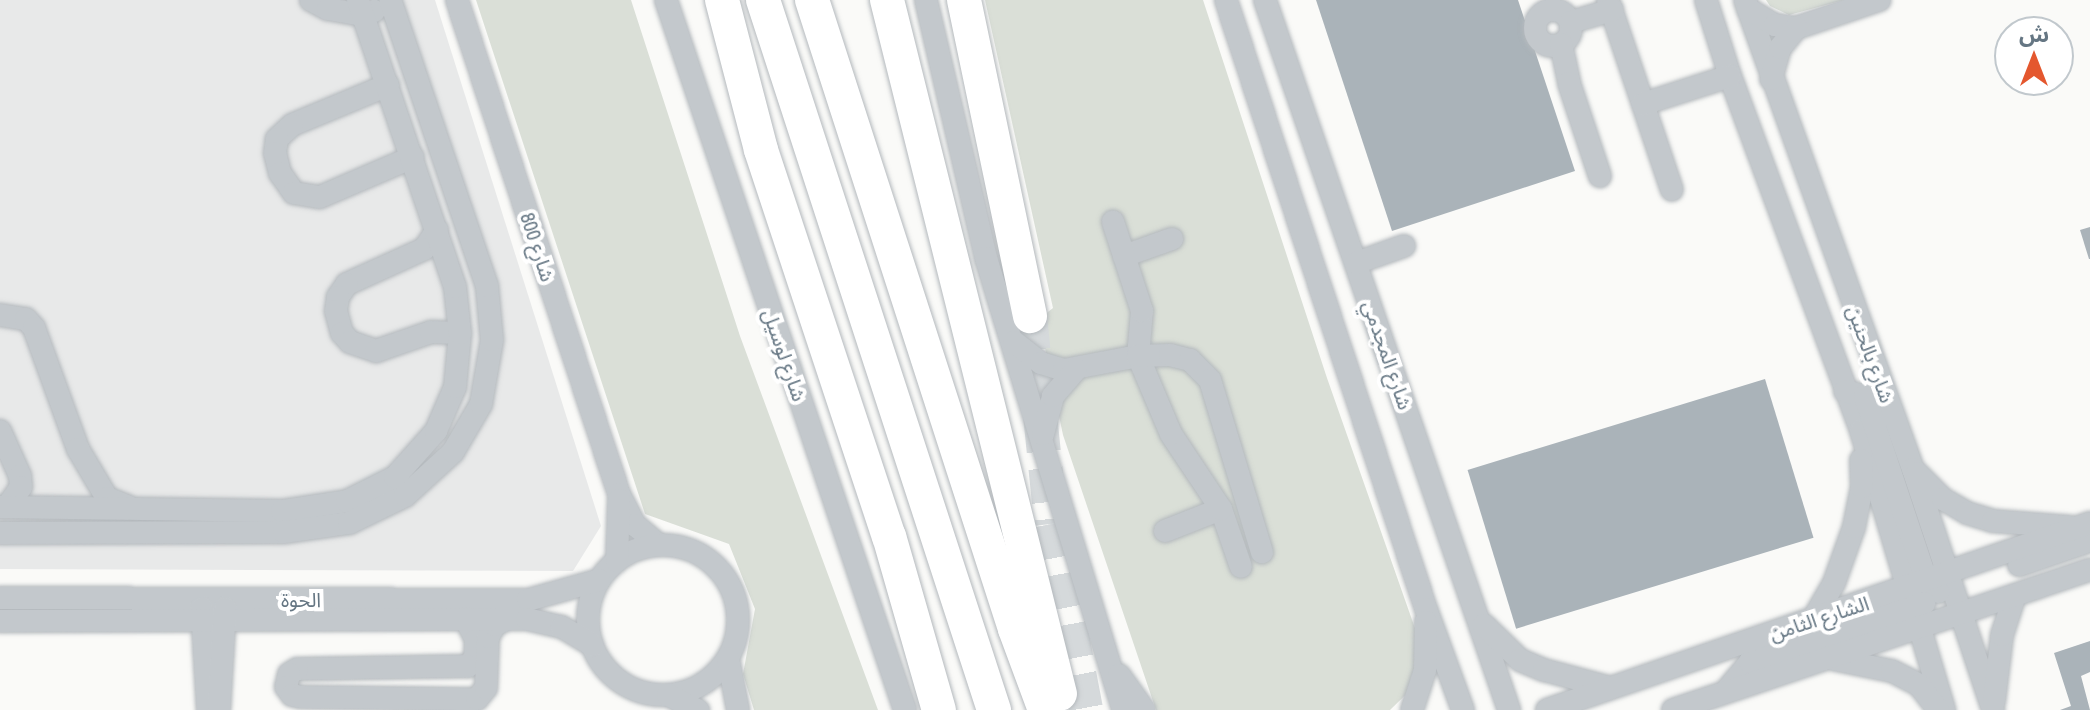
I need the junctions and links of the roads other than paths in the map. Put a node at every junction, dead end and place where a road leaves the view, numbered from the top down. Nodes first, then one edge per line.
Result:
1 (311, 0) edge
2 (457, 0) edge
3 (666, 0) edge
4 (722, 0) edge
5 (763, 0) edge
6 (812, 0) edge
7 (887, 0) edge
8 (926, 0) edge
9 (964, 0) edge
10 (1226, 0) edge
11 (1265, 0) edge
12 (1706, 0) edge
13 (1879, 0) edge
14 (391, 2) edge
15 (1746, 4) edge
16 (1549, 5) edge
17 (1610, 5) edge
18 (360, 7) edge
19 (1571, 22) junction
20 (1796, 28) junction
21 (1561, 44) junction
22 (1730, 76) junction
23 (1771, 79) junction
24 (388, 85) junction
25 (1643, 104) junction
26 (413, 157) junction
27 (1600, 176) dead end
28 (455, 189) junction
29 (1672, 190) dead end
30 (428, 198) junction
31 (1113, 222) dead end
32 (437, 230) junction
33 (1172, 239) dead end
34 (1404, 246) dead end
35 (1124, 256) junction
36 (1356, 263) junction
37 (0, 315) edge
38 (1022, 328) junction
39 (460, 333) junction
40 (1138, 356) junction
41 (1076, 370) junction
42 (1845, 391) junction
43 (0, 431) edge
44 (1861, 431) junction
45 (1043, 442) junction
46 (1913, 469) junction
47 (619, 494) junction
48 (4, 507) edge
49 (133, 509) junction
50 (1221, 509) junction
51 (198, 510) junction
52 (1165, 531) dead end
53 (2086, 531) edge
54 (0, 533) edge
55 (199, 533) junction
56 (659, 545) junction
57 (1262, 552) dead end
58 (617, 561) junction
59 (1241, 567) dead end
60 (2090, 570) edge
61 (599, 580) junction
62 (2015, 595) junction
63 (0, 598) edge
64 (202, 599) junction
65 (225, 599) junction
66 (1935, 600) junction
67 (1426, 609) junction
68 (465, 618) junction
69 (507, 619) junction
70 (0, 621) edge
71 (1480, 621) junction
72 (1812, 621) junction
73 (214, 623) junction
74 (592, 645) junction
75 (728, 658) junction
76 (1828, 658) junction
77 (1111, 664) junction
78 (1608, 687) junction
79 (1725, 693) junction
80 (668, 695) junction
81 (208, 710) edge
82 (219, 710) edge
83 (698, 710) edge
84 (738, 710) edge
85 (905, 710) edge
86 (939, 710) edge
87 (994, 710) edge
88 (1045, 710) edge
89 (1064, 710) edge
90 (1123, 710) edge
91 (1144, 710) edge
92 (1412, 710) edge
93 (1463, 710) edge
94 (1509, 710) edge
95 (1547, 710) edge
96 (1673, 710) edge
97 (1942, 710) edge
98 (1979, 710) edge
99 (1993, 710) edge

1 - 18 street
2 - 47 street, شارع 800
3 - 85 street, شارع لوسيل
4 - 86 highway
5 - 87 highway
6 - 88 highway
7 - 89 highway
8 - 38 street
9 - 38 highway
10 - 67 street
11 - 36 street, شارع المجدمي
12 - 22 street, شارع بالحنين
13 - 20 street
14 - 18 street
14 - 28 street
15 - 20 street
15 - 23 street, شارع بالحنين
16 - 19 street
16 - 21 street
17 - 19 street
17 - 25 street
18 - 24 street
19 - 21 street
20 - 23 street
21 - 27 street
22 - 25 street
22 - 42 street, شارع بالحنين
23 - 46 street, شارع بالحنين
24 - 26 street
24 - 26 street
25 - 29 street
26 - 30 street
28 - 30 street
28 - 55 street
30 - 32 street
31 - 35 street
32 - 39 street
32 - 39 street
33 - 35 street
34 - 36 street
35 - 40 street
36 - 71 street, شارع المجدمي
37 - 49 street
38 - 41 street
38 - 45 street
39 - 51 street
40 - 41 street
40 - 50 street
40 - 57 street
41 - 45 street
42 - 44 street, شارع بالحنين
42 - 66 street
43 - 48 street
44 - 66 street, شارع بالحنين
44 - 72 street
45 - 77 street
46 - 53 street
46 - 66 street, شارع بالحنين
47 - 56 street, شارع 800
47 - 58 street, شارع 800
48 - 49 street
49 - 51 street
50 - 52 street
50 - 59 street
51 - 55 street
53 - 66 street, الشارع الثامن
54 - 55 street
56 - 58 street
56 - 75 street
58 - 61 street
60 - 62 street, الشارع الثامن
61 - 65 street, الحوة
61 - 74 street
62 - 66 street, الشارع الثامن
62 - 99 street
63 - 64 street, الحوة
64 - 65 street, الحوة
64 - 73 street
65 - 73 street
66 - 72 street, الشارع الثامن
66 - 76 street, الشارع الثامن
66 - 79 street
66 - 97 street, شارع بالحنين
66 - 98 street
66 - 99 street, شارع بالحنين
67 - 92 street
67 - 93 street
68 - 69 street, الحوة
68 - 69 street
68 - 73 street, الحوة
69 - 74 street, الحوة
70 - 73 street, الحوة
71 - 78 street
71 - 94 street, شارع المجدمي
72 - 78 street, الشارع الثامن
73 - 81 street
73 - 82 street
74 - 80 street
75 - 80 street
75 - 84 street
76 - 79 street, الشارع الثامن
76 - 97 street
77 - 90 street
77 - 91 street
78 - 95 street, الشارع الثامن
79 - 96 street, الشارع الثامن
80 - 83 street

